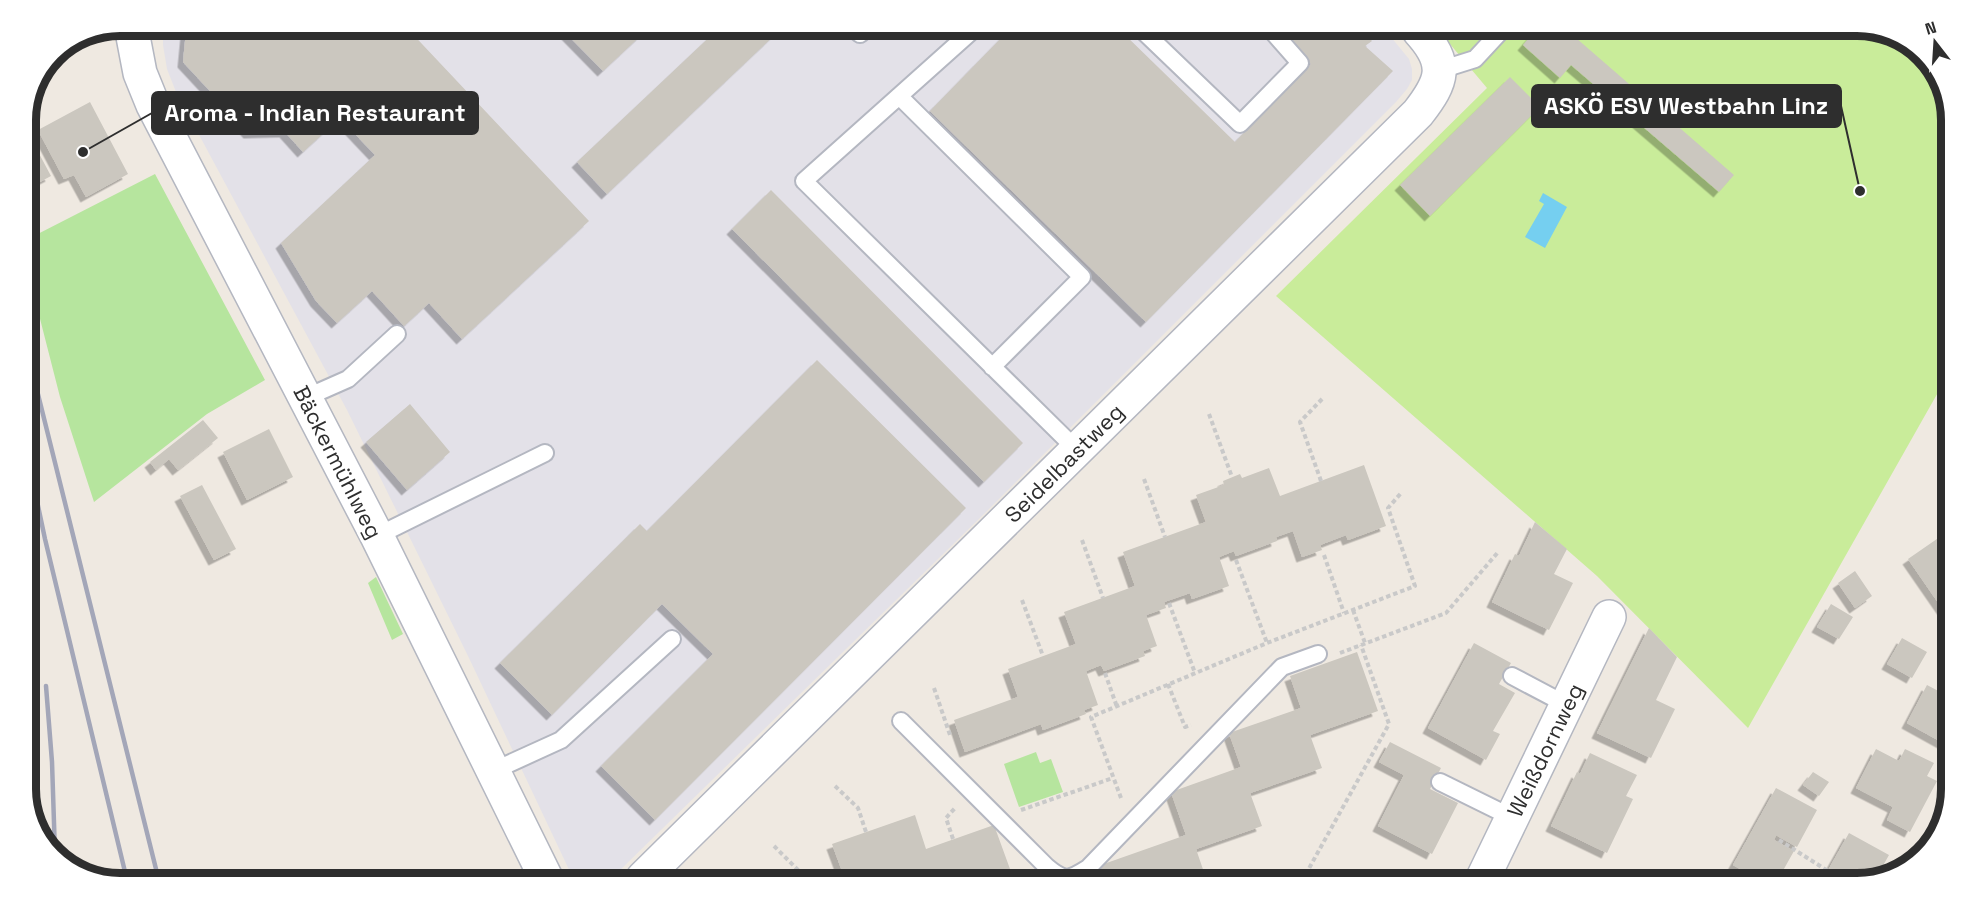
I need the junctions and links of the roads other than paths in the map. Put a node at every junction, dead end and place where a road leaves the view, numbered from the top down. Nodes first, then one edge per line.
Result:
1 (136, 36) edge
2 (966, 36) edge
3 (1152, 36) edge
4 (1276, 36) edge
5 (1423, 36) edge
6 (1496, 36) edge
7 (1440, 70) junction
8 (899, 96) junction
9 (397, 333) dead end
10 (992, 367) junction
11 (305, 398) junction
12 (1077, 450) junction
13 (545, 453) dead end
14 (377, 536) junction
15 (1609, 617) dead end
16 (672, 639) dead end
17 (1318, 654) road end
18 (1512, 676) dead end
19 (1567, 705) junction
20 (901, 721) dead end
21 (493, 771) junction
22 (1440, 782) dead end
23 (1513, 818) junction
24 (544, 873) edge
25 (648, 873) edge
26 (1054, 873) edge
27 (1080, 873) edge
28 (1486, 873) edge

1 - 11 street, Bäckermühlweg
2 - 8 lane
3 - 4 lane
5 - 7 street
6 - 7 lane
7 - 12 street, Seidelbastweg
8 - 10 lane
8 - 10 lane
9 - 11 lane
10 - 12 lane
11 - 14 street, Bäckermühlweg
12 - 25 street, Seidelbastweg
13 - 14 lane
14 - 21 street, Bäckermühlweg
15 - 19 street, Weißdornweg
16 - 21 lane
17 - 27 lane
18 - 19 lane
19 - 23 street, Weißdornweg
20 - 26 lane
21 - 24 street, Bäckermühlweg
22 - 23 lane
23 - 28 street, Weißdornweg

